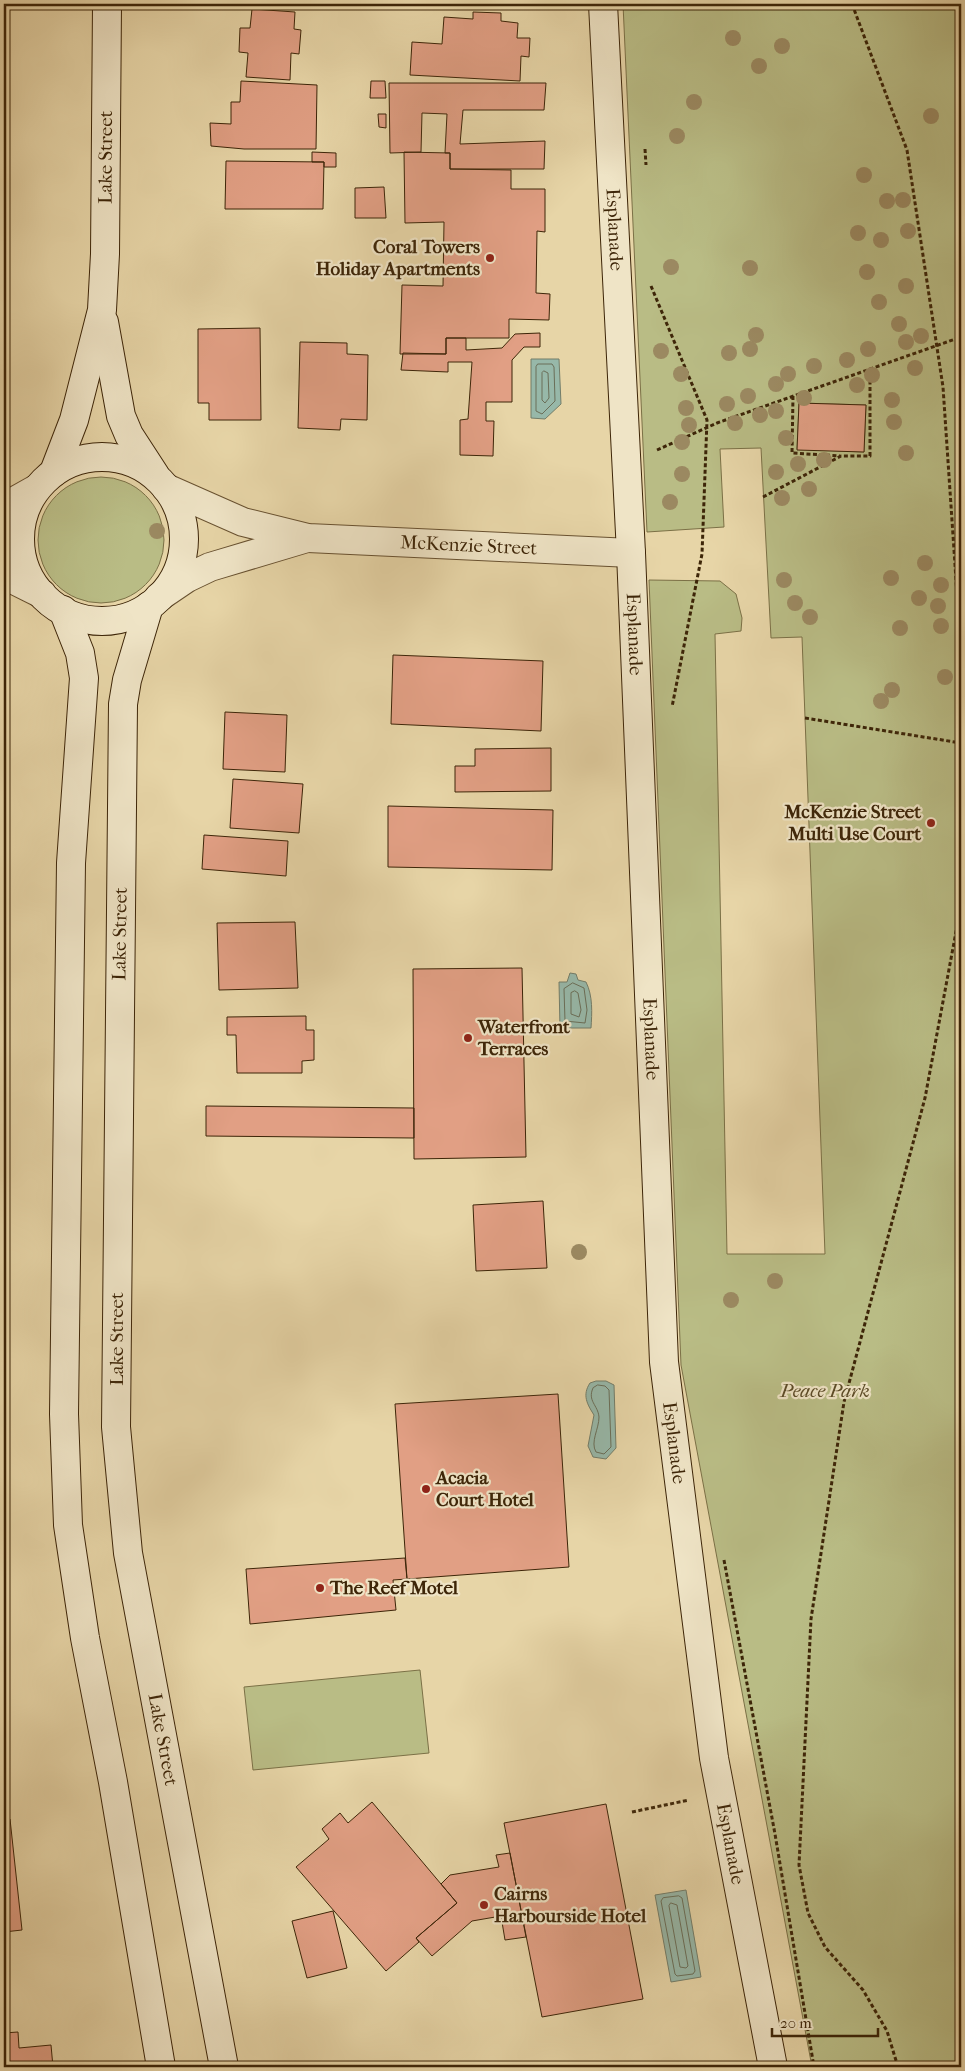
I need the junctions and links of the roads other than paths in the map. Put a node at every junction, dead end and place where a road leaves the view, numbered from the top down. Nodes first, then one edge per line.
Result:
1 (107, 4) edge
2 (603, 4) edge
3 (102, 310) junction
4 (45, 481) junction
5 (162, 483) junction
6 (4, 507) edge
7 (308, 538) junction
8 (631, 553) junction
9 (4, 575) edge
10 (42, 594) junction
11 (154, 602) junction
12 (63, 610) junction
13 (161, 2067) edge
14 (224, 2067) edge
15 (773, 2067) edge

1 - 3 main road, Lake Street
2 - 8 main road, Esplanade
3 - 4 main road, Lake Street
3 - 5 main road, Lake Street
4 - 5 main road
4 - 6 main road
4 - 10 main road
5 - 7 main road, McKenzie Street
5 - 11 main road
7 - 8 main road, McKenzie Street
7 - 11 main road, McKenzie Street
8 - 15 main road, Esplanade
9 - 10 main road
10 - 12 main road
11 - 12 main road
11 - 14 main road, Lake Street
12 - 13 main road

